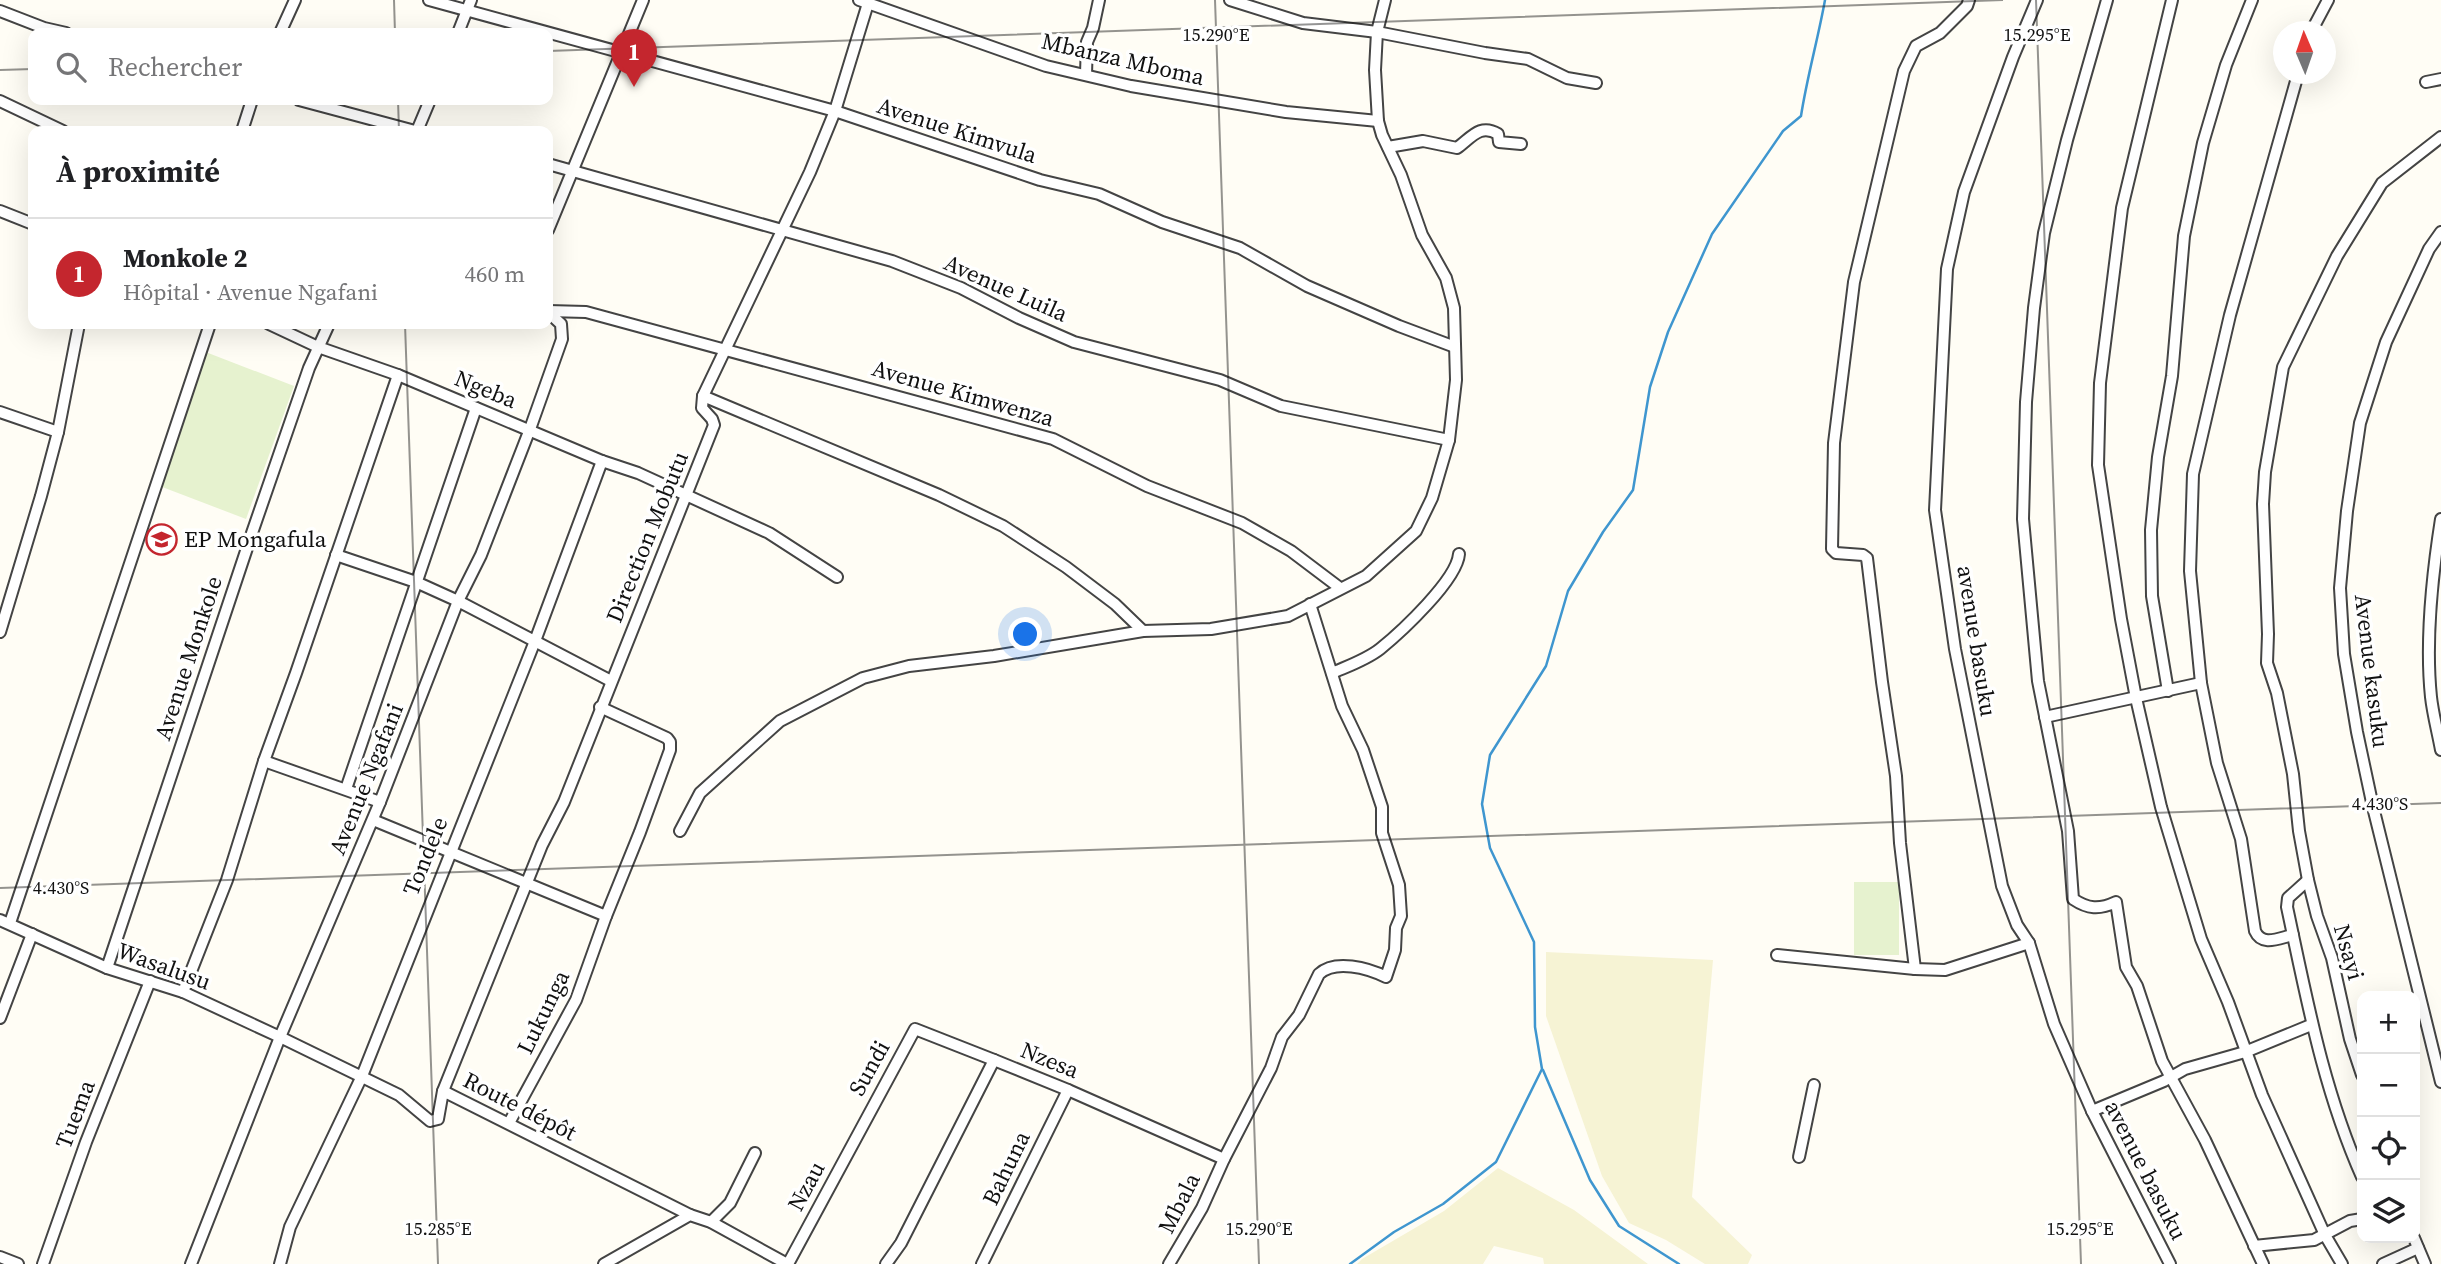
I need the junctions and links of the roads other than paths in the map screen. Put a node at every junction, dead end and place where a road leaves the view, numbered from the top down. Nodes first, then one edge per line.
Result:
1 (295, 0) edge
2 (429, 0) edge
3 (643, 0) edge
4 (1099, 0) edge
5 (1230, 0) edge
6 (1385, 0) edge
7 (1969, 0) edge
8 (2037, 0) edge
9 (2107, 0) edge
10 (2172, 0) edge
11 (2252, 0) edge
12 (2329, 0) edge
13 (866, 1) edge
14 (469, 5) edge
15 (0, 11) edge
16 (2317, 21) edge
17 (44, 28) edge
18 (283, 28) edge
19 (460, 28) edge
20 (541, 28) edge
21 (553, 32) edge
22 (1377, 32) junction
23 (620, 53) junction
24 (1086, 74) junction
25 (2441, 79) edge
26 (2426, 82) dead end
27 (1595, 83) dead end
28 (2295, 84) edge
29 (0, 101) edge
30 (250, 105) edge
31 (318, 105) edge
32 (428, 105) edge
33 (835, 111) junction
34 (1378, 121) junction
35 (52, 126) edge
36 (244, 126) edge
37 (397, 126) edge
38 (418, 126) edge
39 (2440, 140) edge
40 (1521, 144) dead end
41 (1388, 147) junction
42 (553, 165) edge
43 (573, 170) junction
44 (2, 212) edge
45 (553, 218) edge
46 (28, 222) edge
47 (0, 225) edge
48 (782, 230) junction
49 (2441, 232) edge
50 (553, 311) edge
51 (553, 316) edge
52 (78, 329) edge
53 (208, 329) edge
54 (280, 329) edge
55 (327, 329) edge
56 (318, 347) junction
57 (1455, 347) junction
58 (725, 348) junction
59 (398, 375) junction
60 (703, 396) junction
61 (476, 408) junction
62 (0, 412) edge
63 (530, 429) junction
64 (58, 432) junction
65 (1449, 440) junction
66 (602, 461) junction
67 (687, 495) junction
68 (2441, 519) edge
69 (1459, 554) dead end
70 (336, 555) junction
71 (838, 577) dead end
72 (416, 582) junction
73 (1340, 588) junction
74 (458, 601) junction
75 (1310, 604) junction
76 (1143, 631) junction
77 (0, 632) edge
78 (535, 641) junction
79 (1332, 673) junction
80 (611, 681) junction
81 (2202, 682) junction
82 (2168, 691) junction
83 (2136, 698) junction
84 (600, 707) junction
85 (2045, 717) junction
86 (2441, 750) edge
87 (264, 761) junction
88 (346, 789) junction
89 (380, 802) junction
90 (373, 820) junction
91 (680, 831) dead end
92 (450, 850) junction
93 (2308, 880) junction
94 (527, 884) junction
95 (606, 916) junction
96 (5, 922) edge
97 (32, 934) junction
98 (2293, 935) junction
99 (2029, 943) junction
100 (1777, 955) dead end
101 (107, 968) junction
102 (1914, 969) junction
103 (150, 981) junction
104 (183, 992) junction
105 (0, 1018) edge
106 (2311, 1025) junction
107 (280, 1037) junction
108 (2245, 1052) junction
109 (995, 1060) junction
110 (2357, 1060) edge
111 (362, 1076) junction
112 (2172, 1077) junction
113 (2441, 1082) edge
114 (1814, 1085) dead end
115 (443, 1090) junction
116 (1068, 1090) junction
117 (2092, 1111) junction
118 (509, 1123) junction
119 (860, 1128) joint
120 (755, 1153) dead end
121 (1799, 1157) dead end
122 (1224, 1159) junction
123 (2357, 1164) edge
124 (690, 1215) junction
125 (2357, 1220) edge
126 (711, 1222) junction
127 (2325, 1235) junction
128 (2416, 1243) edge
129 (2254, 1246) junction
130 (0, 1257) edge
131 (18, 1264) edge
132 (43, 1264) edge
133 (191, 1264) edge
134 (280, 1264) edge
135 (604, 1264) edge
136 (788, 1264) edge
137 (886, 1264) edge
138 (982, 1264) edge
139 (1169, 1264) edge
140 (2170, 1264) edge
141 (2263, 1264) edge
142 (2342, 1264) edge
143 (2383, 1264) edge
144 (2425, 1264) edge

1 - 18 street
2 - 14 street, Avenue Kimvula
3 - 23 street
4 - 24 street
5 - 22 street
6 - 22 street
7 - 102 street
8 - 99 street, avenue basuku
9 - 85 street
10 - 83 street
11 - 82 street
12 - 16 street
13 - 24 street, Mbanza Mboma
13 - 33 street
14 - 19 street
14 - 20 street, Avenue Kimvula
15 - 17 street
21 - 23 street, Avenue Kimvula
22 - 27 street
22 - 34 street
23 - 33 street, Avenue Kimvula
23 - 43 street
24 - 34 street, Mbanza Mboma
25 - 26 street
28 - 81 street
29 - 35 street
30 - 36 street
31 - 37 street
32 - 38 street
33 - 48 street
33 - 57 street, Avenue Kimvula
34 - 41 street
39 - 93 street, Nsayi
40 - 41 street
41 - 57 street
42 - 43 street, Avenue Luila
43 - 45 street
43 - 48 street, Avenue Luila
44 - 46 street
44 - 47 street
48 - 58 street
48 - 65 street, Avenue Luila
49 - 113 street, Avenue kasuku
50 - 58 street, Avenue Kimwenza
51 - 63 street, Avenue Ngafani
52 - 64 street
53 - 96 street
54 - 56 street, Ngeba
55 - 56 street, Avenue Monkole
56 - 59 street, Ngeba
56 - 101 street, Avenue Monkole
57 - 65 street
58 - 60 street
58 - 73 street, Avenue Kimwenza
59 - 61 street, Ngeba
59 - 70 street
60 - 67 street, Direction Mobutu
60 - 76 street
61 - 63 street, Ngeba
61 - 72 street
62 - 64 street
63 - 66 street, Ngeba
63 - 74 street, Avenue Ngafani
64 - 77 street
65 - 73 street
66 - 67 street, Ngeba
66 - 78 street, Tondele
67 - 71 street, Ngeba
67 - 80 street, Direction Mobutu
68 - 86 street
69 - 79 street
70 - 72 street
70 - 87 street
72 - 74 street
72 - 88 street
73 - 75 street
74 - 78 street
74 - 89 street, Avenue Ngafani
75 - 76 street
75 - 79 street
76 - 91 street
78 - 80 street
78 - 92 street, Tondele
79 - 122 street, Mbala
80 - 84 street, Direction Mobutu
81 - 82 street
81 - 98 street
82 - 83 street
83 - 85 street
83 - 108 street
84 - 94 street, Direction Mobutu
84 - 95 street, Lukunga
85 - 112 street
87 - 88 street
87 - 104 street
88 - 89 street
89 - 90 street, Avenue Ngafani
90 - 92 street
90 - 107 street, Avenue Ngafani
92 - 94 street
92 - 111 street, Tondele
93 - 98 street
93 - 110 street, Nsayi
94 - 95 street
94 - 115 street, Direction Mobutu
95 - 118 street, Lukunga
96 - 97 street, Wasalusu
97 - 101 street, Wasalusu
97 - 105 street
98 - 106 street
99 - 102 street
99 - 117 street, avenue basuku
100 - 102 street
101 - 103 street, Wasalusu
103 - 104 street, Wasalusu
103 - 132 street, Tuema
104 - 107 street, Wasalusu
106 - 108 street
106 - 123 street
107 - 111 street, Route dépôt
107 - 133 street, Avenue Ngafani
108 - 112 street
108 - 127 street
109 - 116 street, Nzesa
109 - 119 street, Sundi
109 - 137 street, Nzesa
111 - 115 street, Route dépôt
111 - 134 street, Tondele
112 - 117 street
112 - 129 street
114 - 121 street
115 - 118 street, Route dépôt
116 - 122 street, Nzesa
116 - 138 street, Bahuna
117 - 140 street, avenue basuku
118 - 124 street, Route dépôt
119 - 136 street, Nzau
120 - 126 street
122 - 139 street, Mbala
124 - 126 street, Nzau
124 - 135 street
125 - 127 street
126 - 136 street, Nzau
127 - 129 street
127 - 142 street
128 - 143 street
128 - 144 street
129 - 141 street
130 - 131 street

